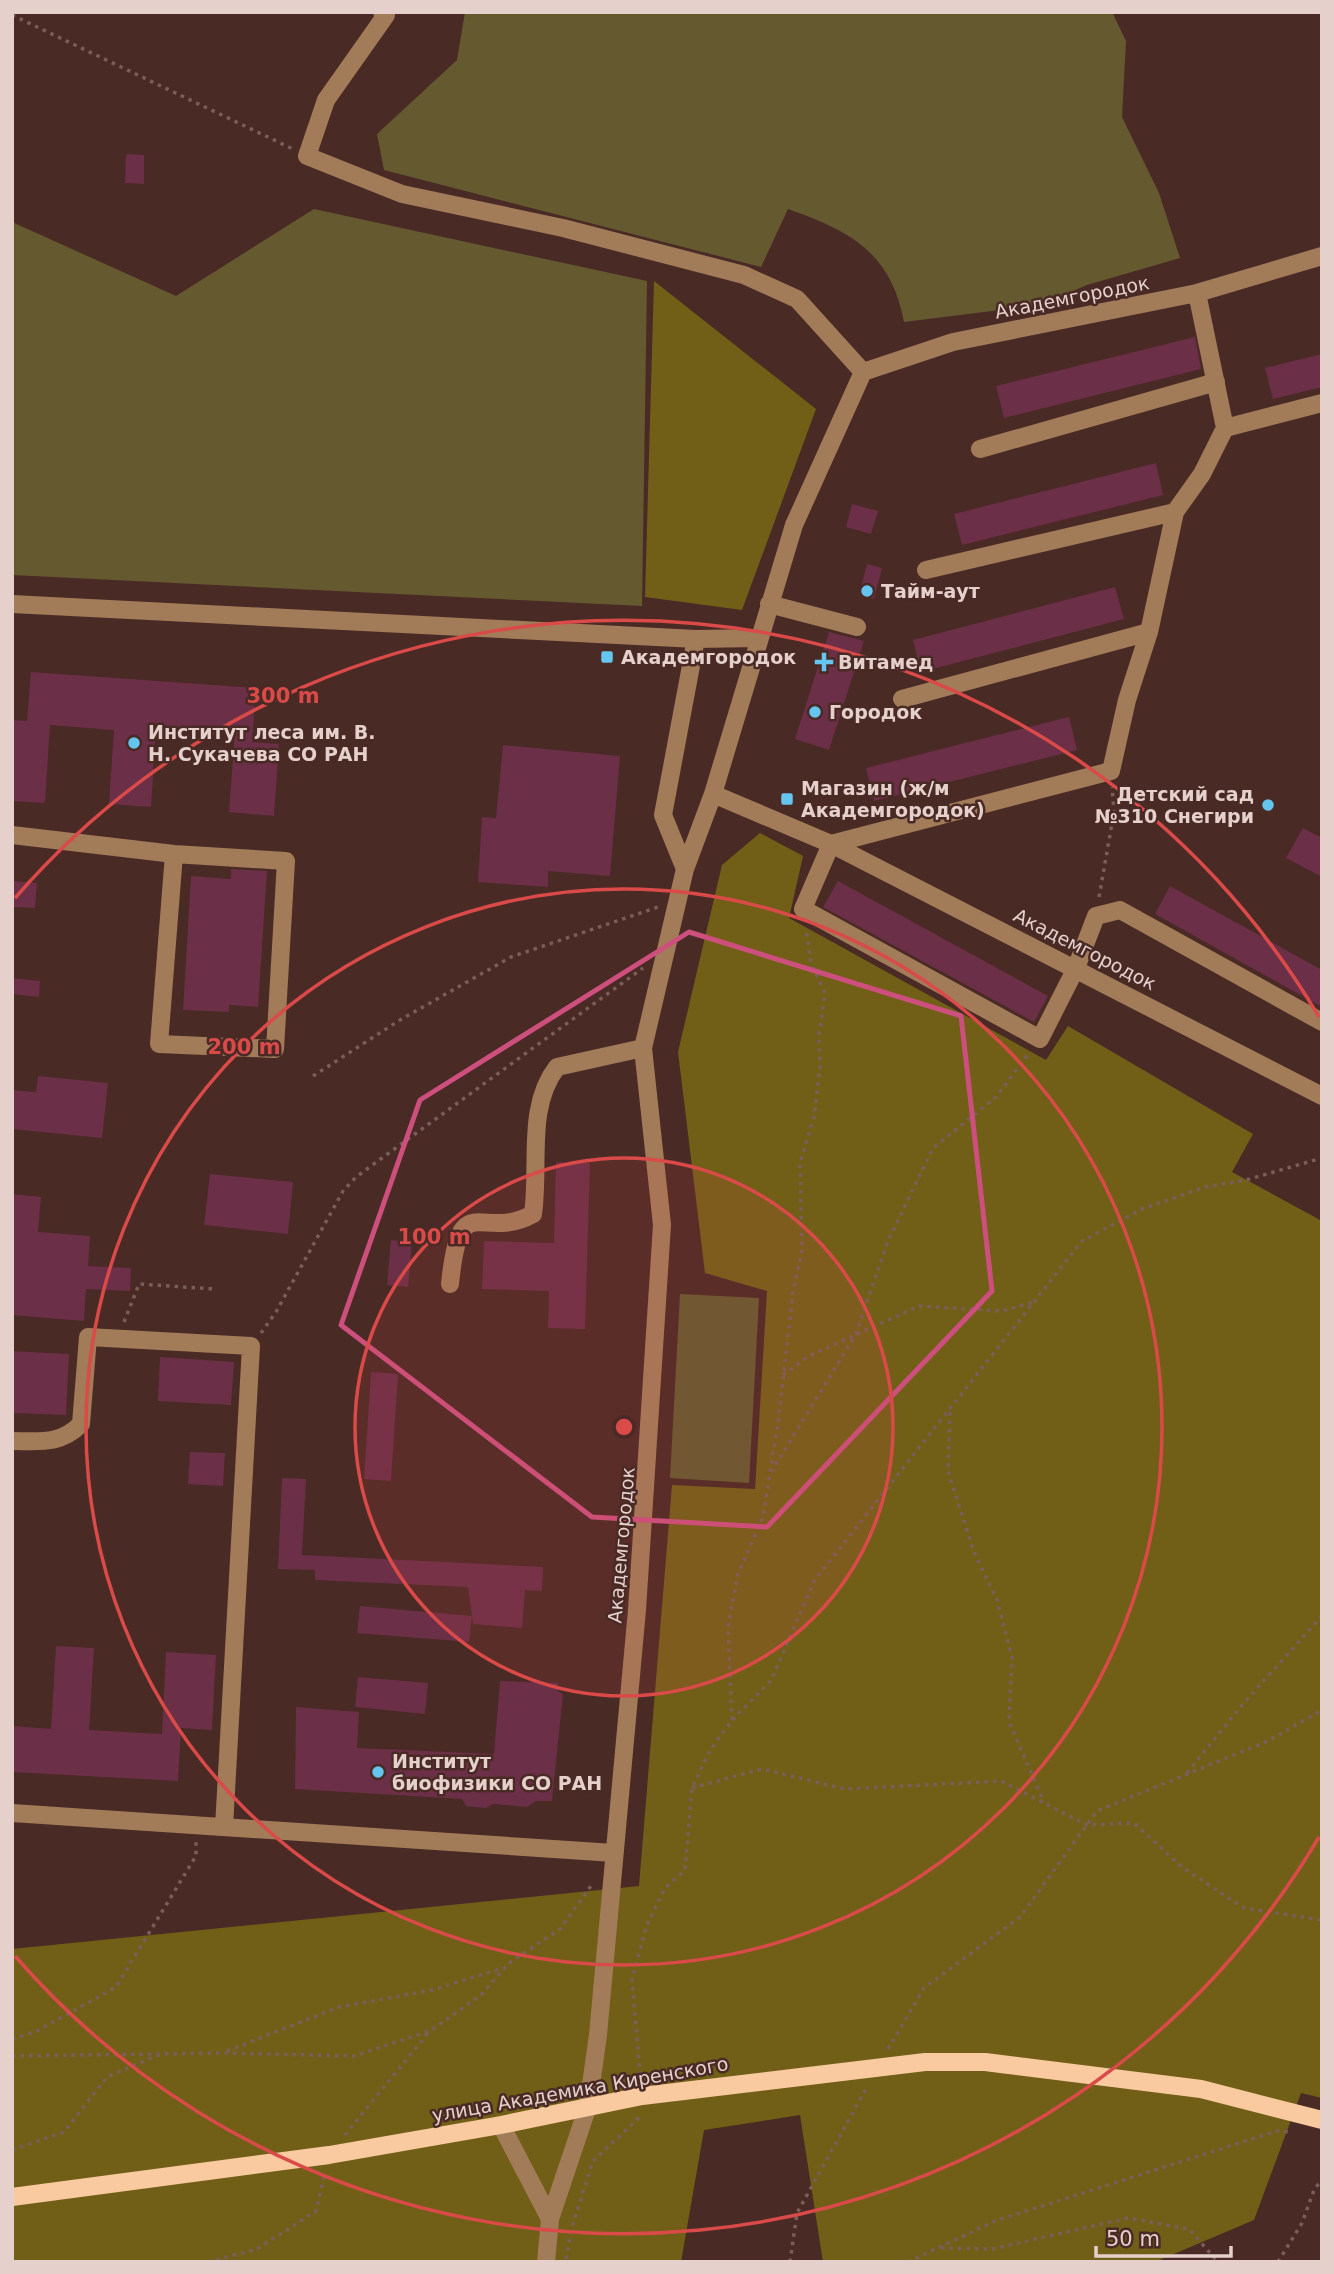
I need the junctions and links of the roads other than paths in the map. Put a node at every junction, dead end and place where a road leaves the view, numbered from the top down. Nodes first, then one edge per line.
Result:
1 (382, 12) edge
2 (1322, 256) edge
3 (1197, 293) junction
4 (863, 372) junction
5 (1216, 382) junction
6 (1322, 403) edge
7 (1226, 428) junction
8 (979, 449) dead end
9 (1175, 512) junction
10 (926, 570) dead end
11 (12, 604) edge
12 (769, 604) junction
13 (858, 627) dead end
14 (1149, 632) junction
15 (759, 638) junction
16 (696, 639) junction
17 (902, 699) dead end
18 (713, 794) junction
19 (12, 835) edge
20 (831, 844) junction
21 (174, 854) junction
22 (685, 869) junction
23 (1076, 968) junction
24 (1322, 1022) edge
25 (643, 1048) junction
26 (1322, 1096) edge
27 (450, 1284) dead end
28 (12, 1441) edge
29 (12, 1813) edge
30 (224, 1827) junction
31 (614, 1853) junction
32 (588, 2106) junction
33 (1322, 2120) edge
34 (501, 2125) junction
35 (12, 2197) edge
36 (550, 2219) junction
37 (546, 2262) edge

1 - 4 street
2 - 3 street, Академгородок
3 - 4 street, Академгородок
3 - 5 street
4 - 12 street, Академгородок
5 - 7 street
5 - 8 street
6 - 7 street
7 - 9 street
9 - 10 street
9 - 14 street
11 - 16 street
12 - 13 street
12 - 15 street, Академгородок
14 - 17 street
14 - 20 street
15 - 16 street
15 - 18 street, Академгородок
16 - 22 street
18 - 20 street, Академгородок
18 - 22 street, Академгородок
19 - 21 street
20 - 23 street, Академгородок
20 - 23 street
21 - 21 street
22 - 25 street, Академгородок
23 - 24 street
23 - 26 street, Академгородок
25 - 27 street
25 - 31 street, Академгородок
28 - 30 street
29 - 30 street
30 - 31 street
31 - 32 street, Академгородок
32 - 33 main road, улица Академика Киренского
32 - 34 main road, улица Академика Киренского
32 - 36 street, Академгородок
34 - 35 main road, улица Академика Киренского
34 - 36 street
36 - 37 street, Академгородок

